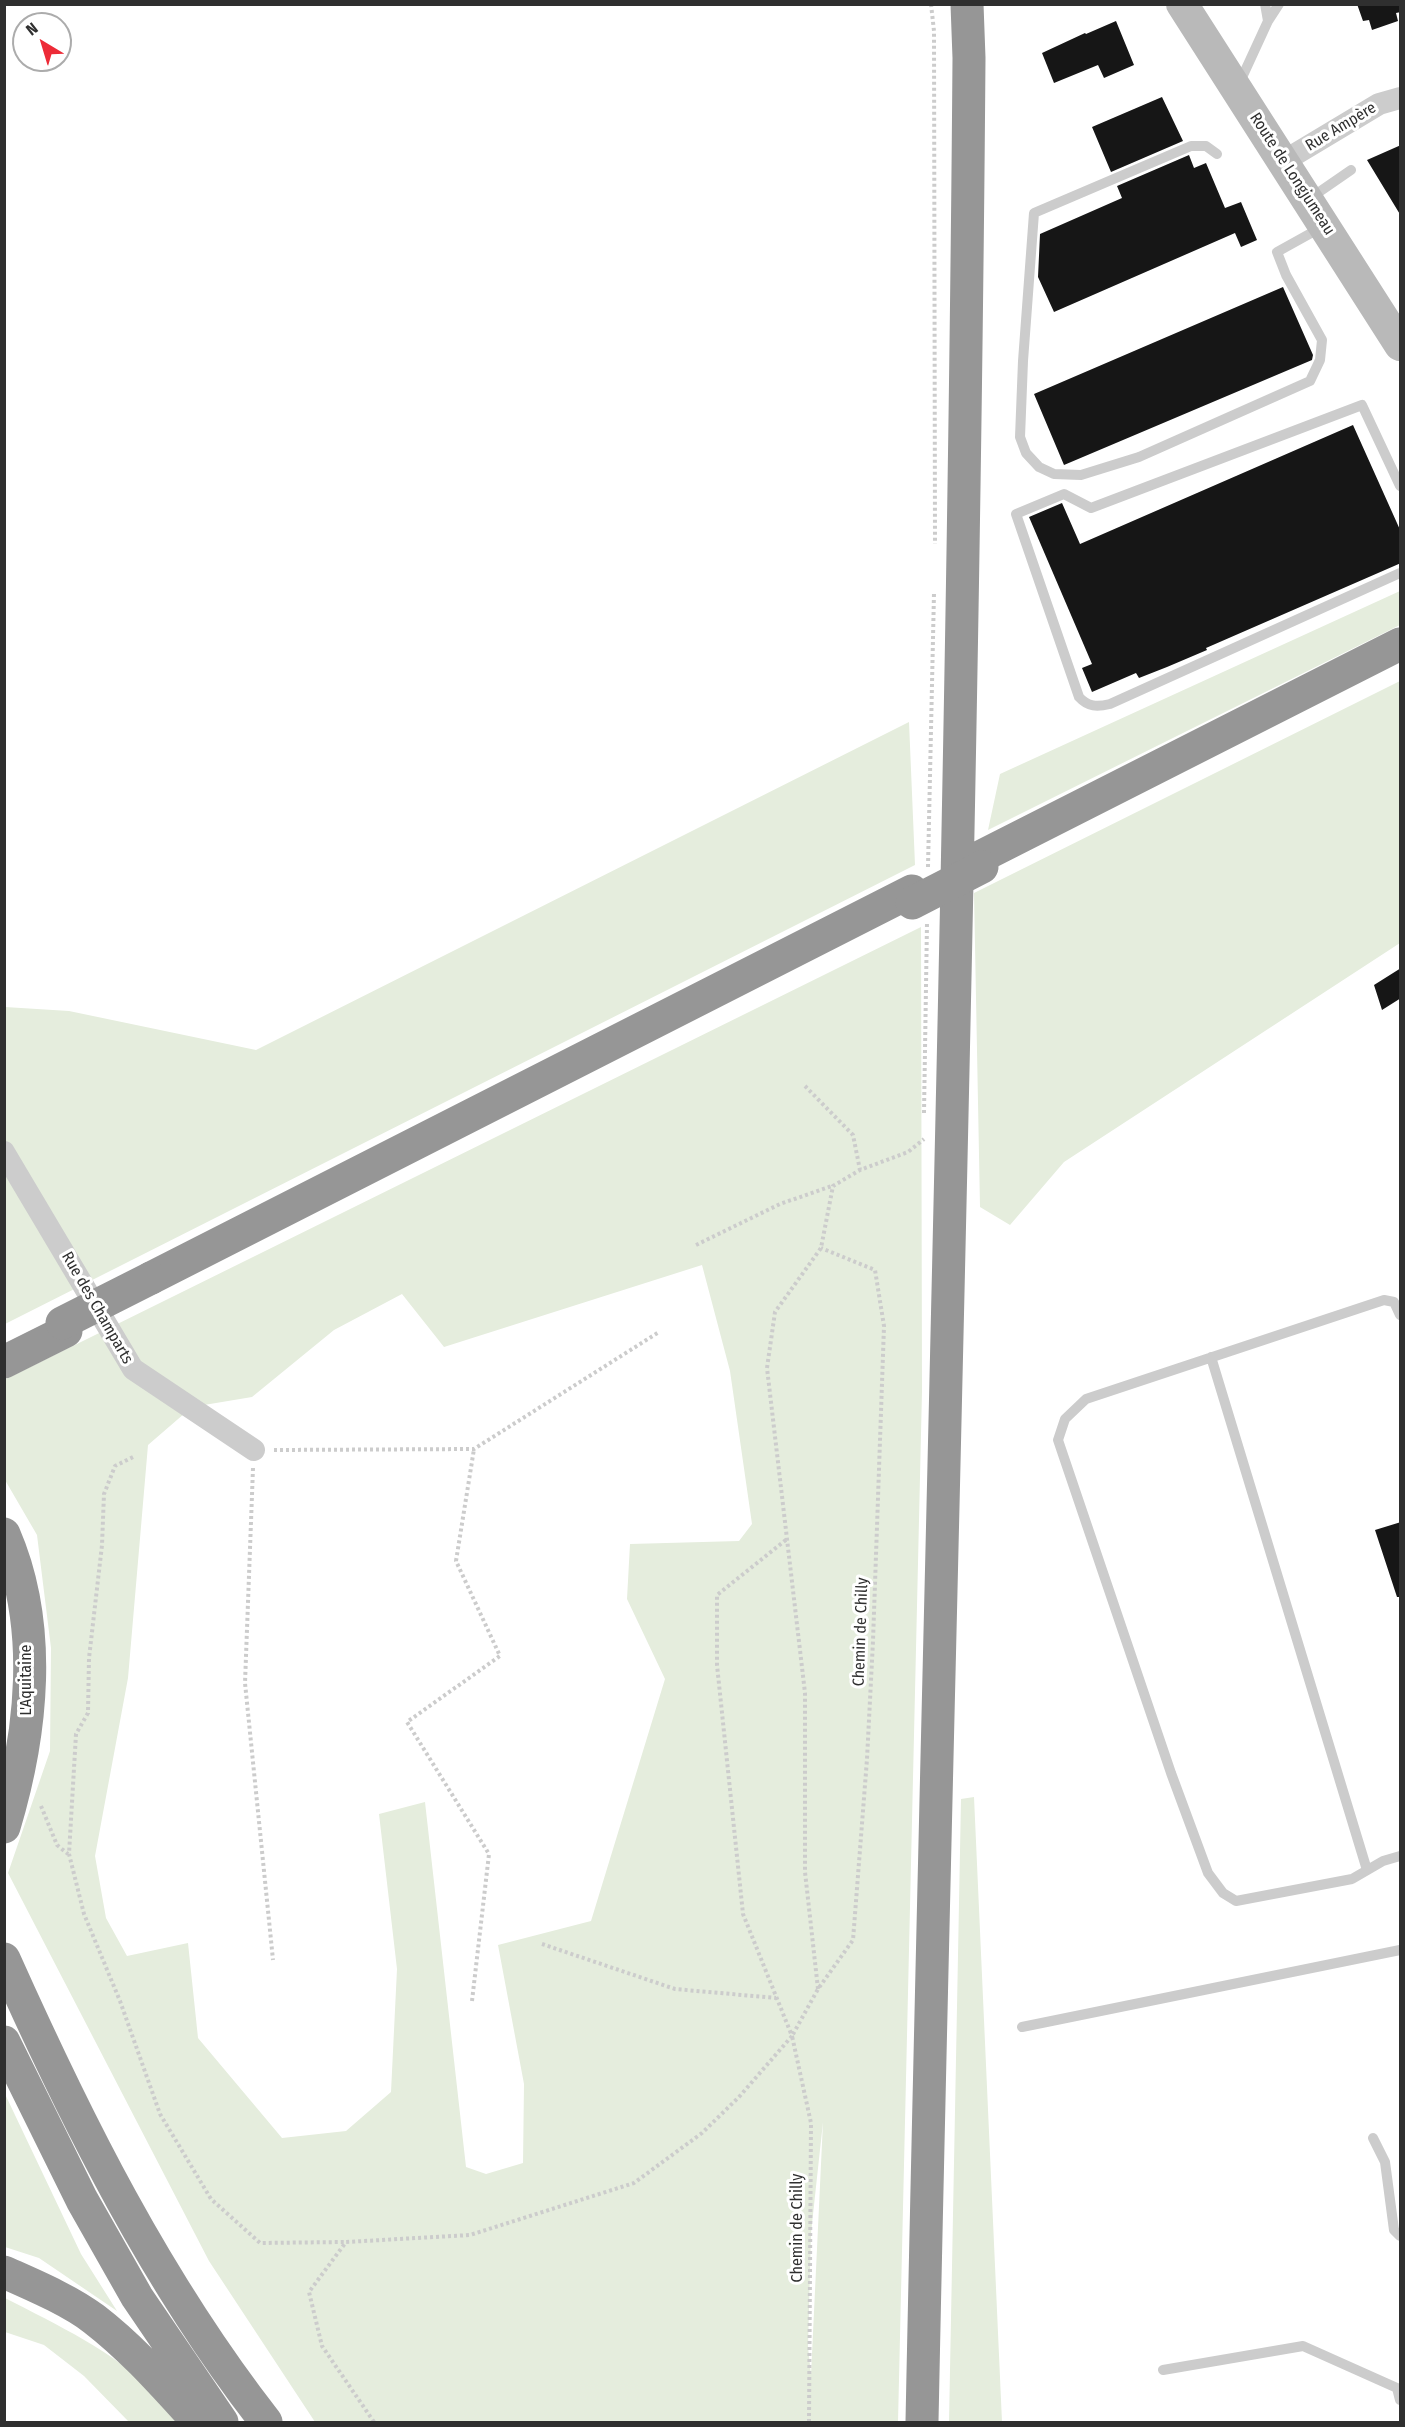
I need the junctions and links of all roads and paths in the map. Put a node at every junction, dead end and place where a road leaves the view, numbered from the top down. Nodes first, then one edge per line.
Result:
1 (931, 4) edge
2 (967, 4) edge
3 (1182, 4) edge
4 (1264, 4) edge
5 (1272, 4) edge
6 (1279, 4) edge
7 (1268, 21) junction
8 (1236, 89) junction
9 (1401, 98) edge
10 (1217, 154) dead end
11 (1284, 161) junction
12 (1351, 170) dead end
13 (1308, 199) junction
14 (1325, 226) junction
15 (1401, 345) edge
16 (1401, 486) edge
17 (935, 545) dead end
18 (1401, 573) edge
19 (934, 592) dead end
20 (1401, 644) edge
21 (1401, 655) edge
22 (982, 861) junction
23 (920, 897) junction
24 (805, 1086) dead end
25 (924, 1115) dead end
26 (924, 1132) dead end
27 (4, 1152) edge
28 (860, 1170) junction
29 (833, 1186) junction
30 (696, 1245) dead end
31 (821, 1248) junction
32 (1401, 1314) edge
33 (64, 1327) junction
34 (659, 1332) dead end
35 (4, 1351) edge
36 (1211, 1357) junction
37 (4, 1362) edge
38 (474, 1449) junction
39 (254, 1450) junction
40 (133, 1457) dead end
41 (4, 1534) edge
42 (787, 1539) junction
43 (41, 1806) dead end
44 (4, 1827) edge
45 (69, 1854) junction
46 (1401, 1856) edge
47 (1367, 1870) junction
48 (542, 1944) dead end
49 (1401, 1950) edge
50 (4, 1959) edge
51 (273, 1960) dead end
52 (818, 1989) junction
53 (776, 1998) junction
54 (472, 2001) dead end
55 (1022, 2027) dead end
56 (792, 2036) junction
57 (4, 2042) edge
58 (1373, 2138) dead end
59 (1401, 2236) edge
60 (346, 2242) junction
61 (4, 2272) edge
62 (1163, 2370) dead end
63 (1401, 2400) edge
64 (198, 2422) edge
65 (222, 2422) edge
66 (266, 2422) edge
67 (374, 2422) edge
68 (809, 2422) edge
69 (922, 2422) edge

1 - 17 path
2 - 69 highway
3 - 8 street, Route de Longjumeau
4 - 7 lane
5 - 7 lane
6 - 7 lane
7 - 8 lane
8 - 11 street, Route de Longjumeau
9 - 11 street, Rue Ampère
10 - 14 lane
11 - 13 street, Route de Longjumeau
12 - 13 lane
13 - 14 street, Route de Longjumeau
14 - 15 street, Route de Longjumeau
16 - 18 lane
19 - 23 path
20 - 22 highway
21 - 22 highway
22 - 23 highway, bridge
23 - 25 path
23 - 33 highway
24 - 28 path
26 - 28 path
27 - 39 street, Rue des Champarts
28 - 29 path
29 - 30 path
29 - 31 path
31 - 42 path
31 - 52 path, Chemin de Chilly
32 - 36 lane
33 - 35 highway
33 - 37 highway
34 - 38 path
36 - 47 lane
36 - 47 lane
38 - 39 path
38 - 54 path
39 - 51 path
40 - 45 path
41 - 44 highway, L'Aquitaine
42 - 52 path
42 - 53 path, Chemin de Chilly
43 - 45 path
45 - 60 path
46 - 47 lane
48 - 53 path
49 - 55 lane
50 - 66 highway
52 - 56 path, Chemin de Chilly
53 - 56 path, Chemin de Chilly
56 - 60 path
56 - 68 path, Chemin de Chilly
57 - 65 highway
58 - 59 lane
60 - 67 path
61 - 64 highway
62 - 63 lane

